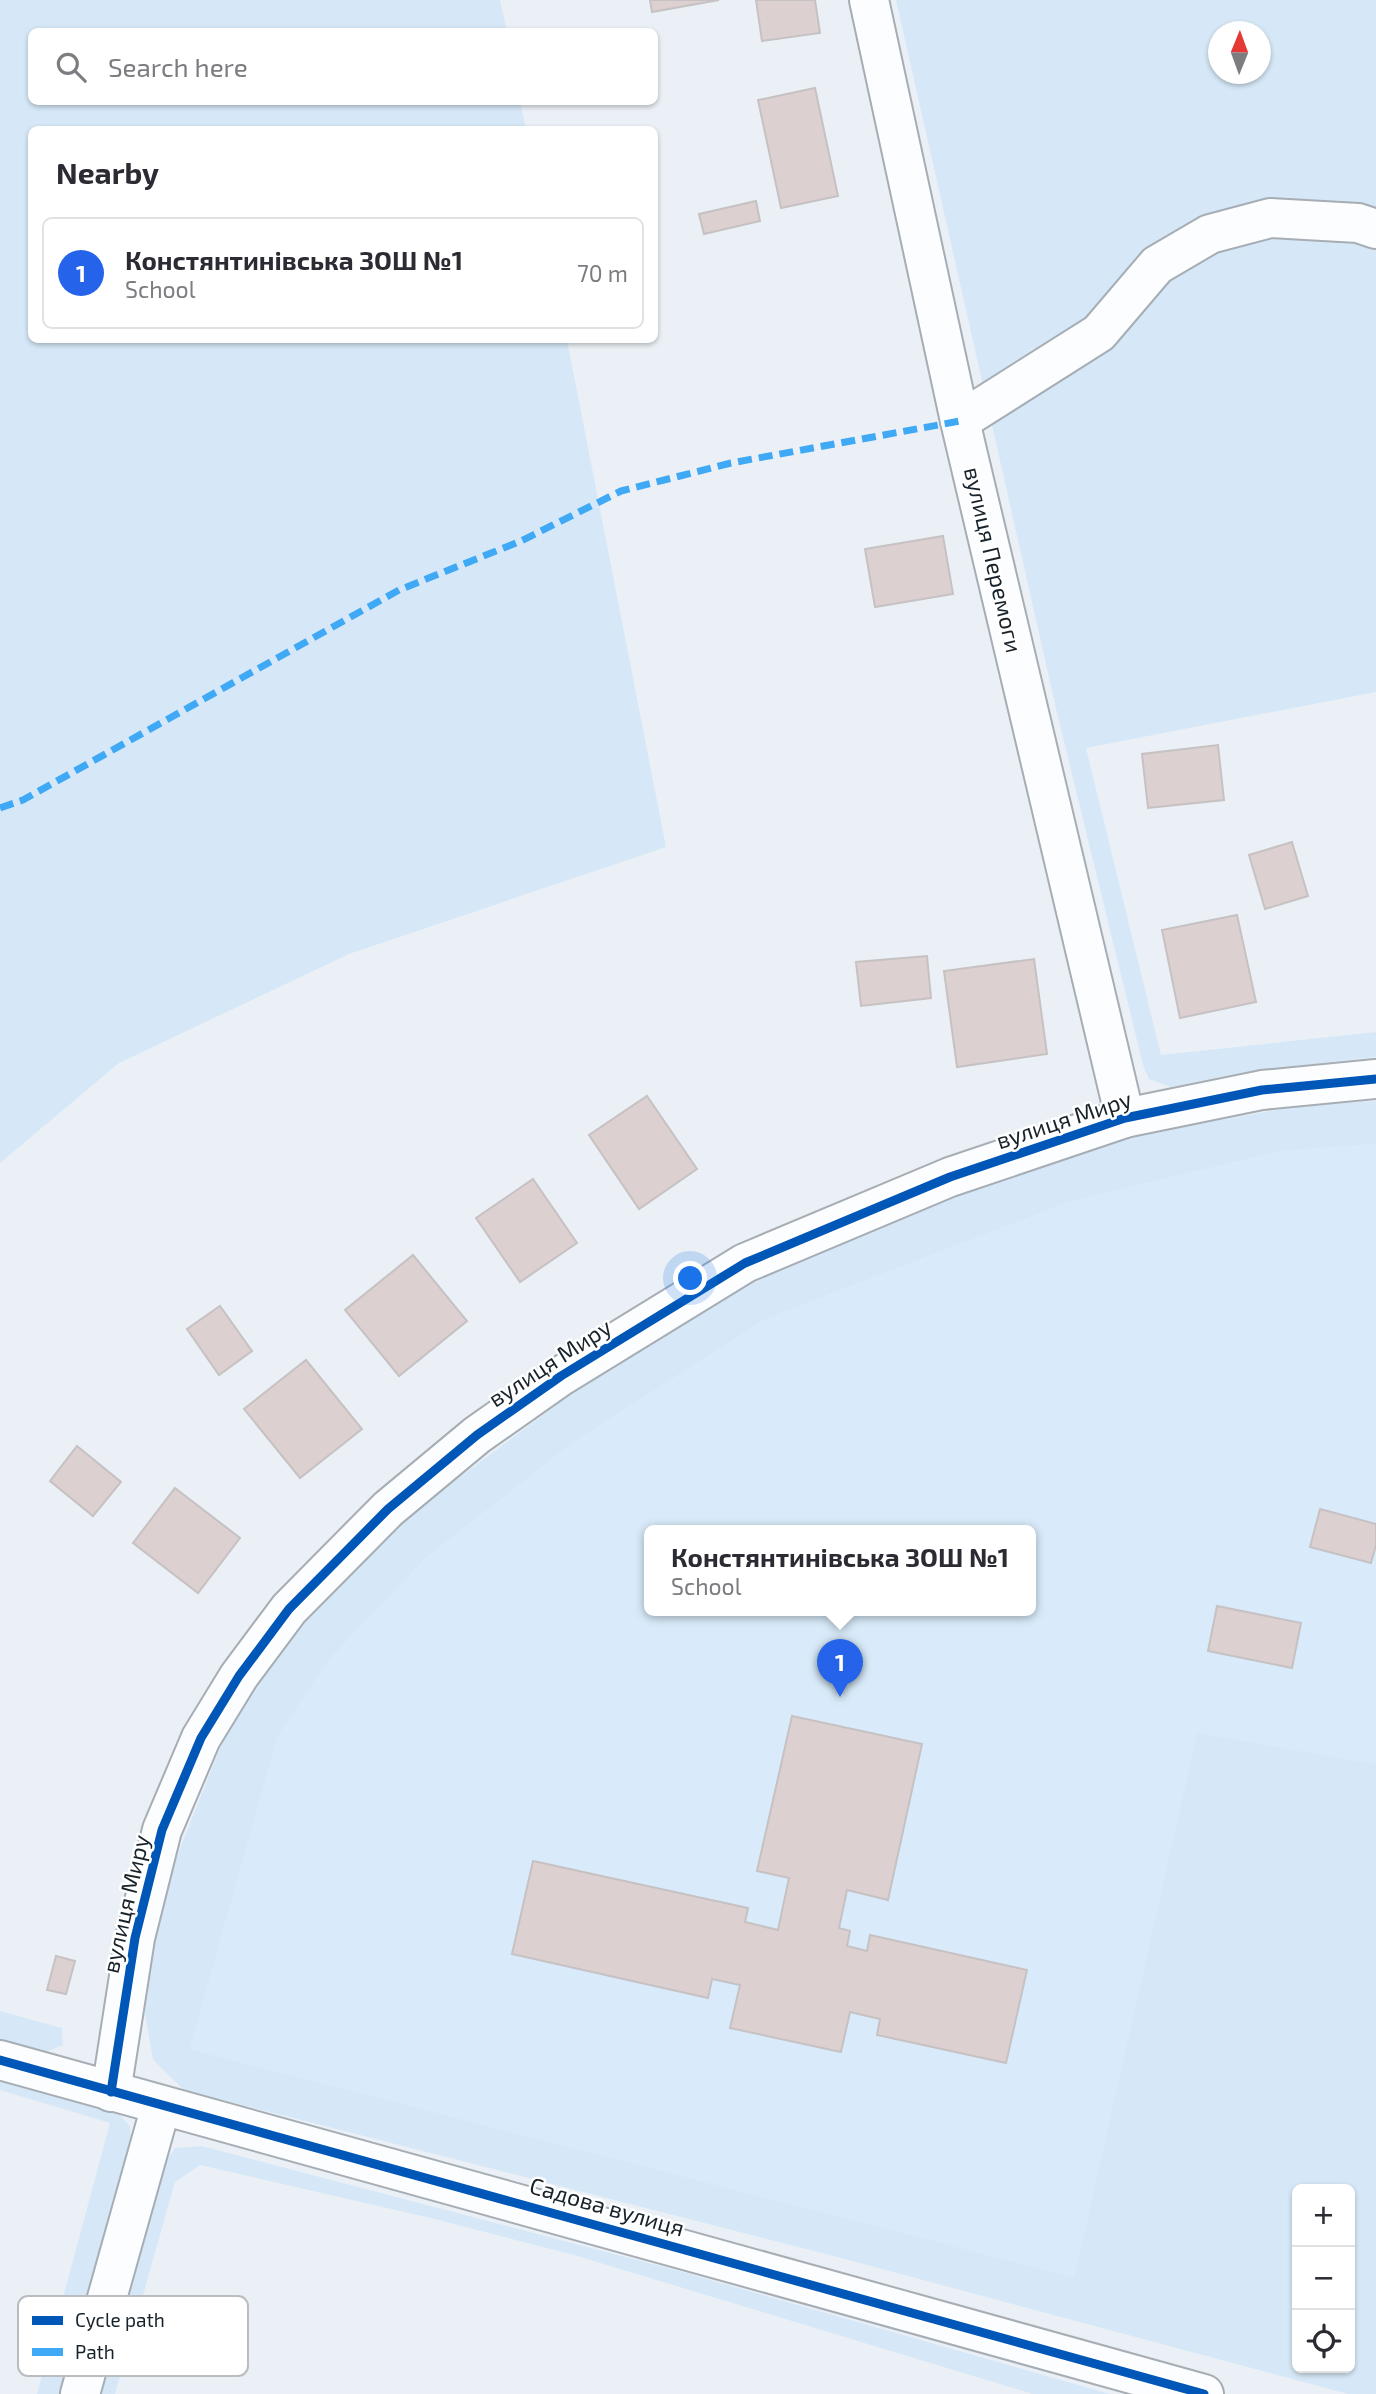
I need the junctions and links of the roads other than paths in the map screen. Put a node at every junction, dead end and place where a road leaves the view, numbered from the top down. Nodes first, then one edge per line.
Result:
1 (869, 0) edge
2 (1376, 229) edge
3 (960, 421) junction
4 (1376, 1079) edge
5 (1125, 1118) junction
6 (0, 2060) edge
7 (111, 2092) junction
8 (161, 2106) junction
9 (108, 2296) edge
10 (85, 2376) edge
11 (80, 2394) edge
12 (1204, 2394) edge

1 - 3 street, вулиця Перемоги
2 - 3 street
3 - 5 street, вулиця Перемоги
4 - 5 street, вулиця Миру
5 - 7 street, вулиця Миру
6 - 7 street, Садова вулиця
7 - 8 street, Садова вулиця
8 - 9 street
8 - 12 street, Садова вулиця
10 - 11 street

